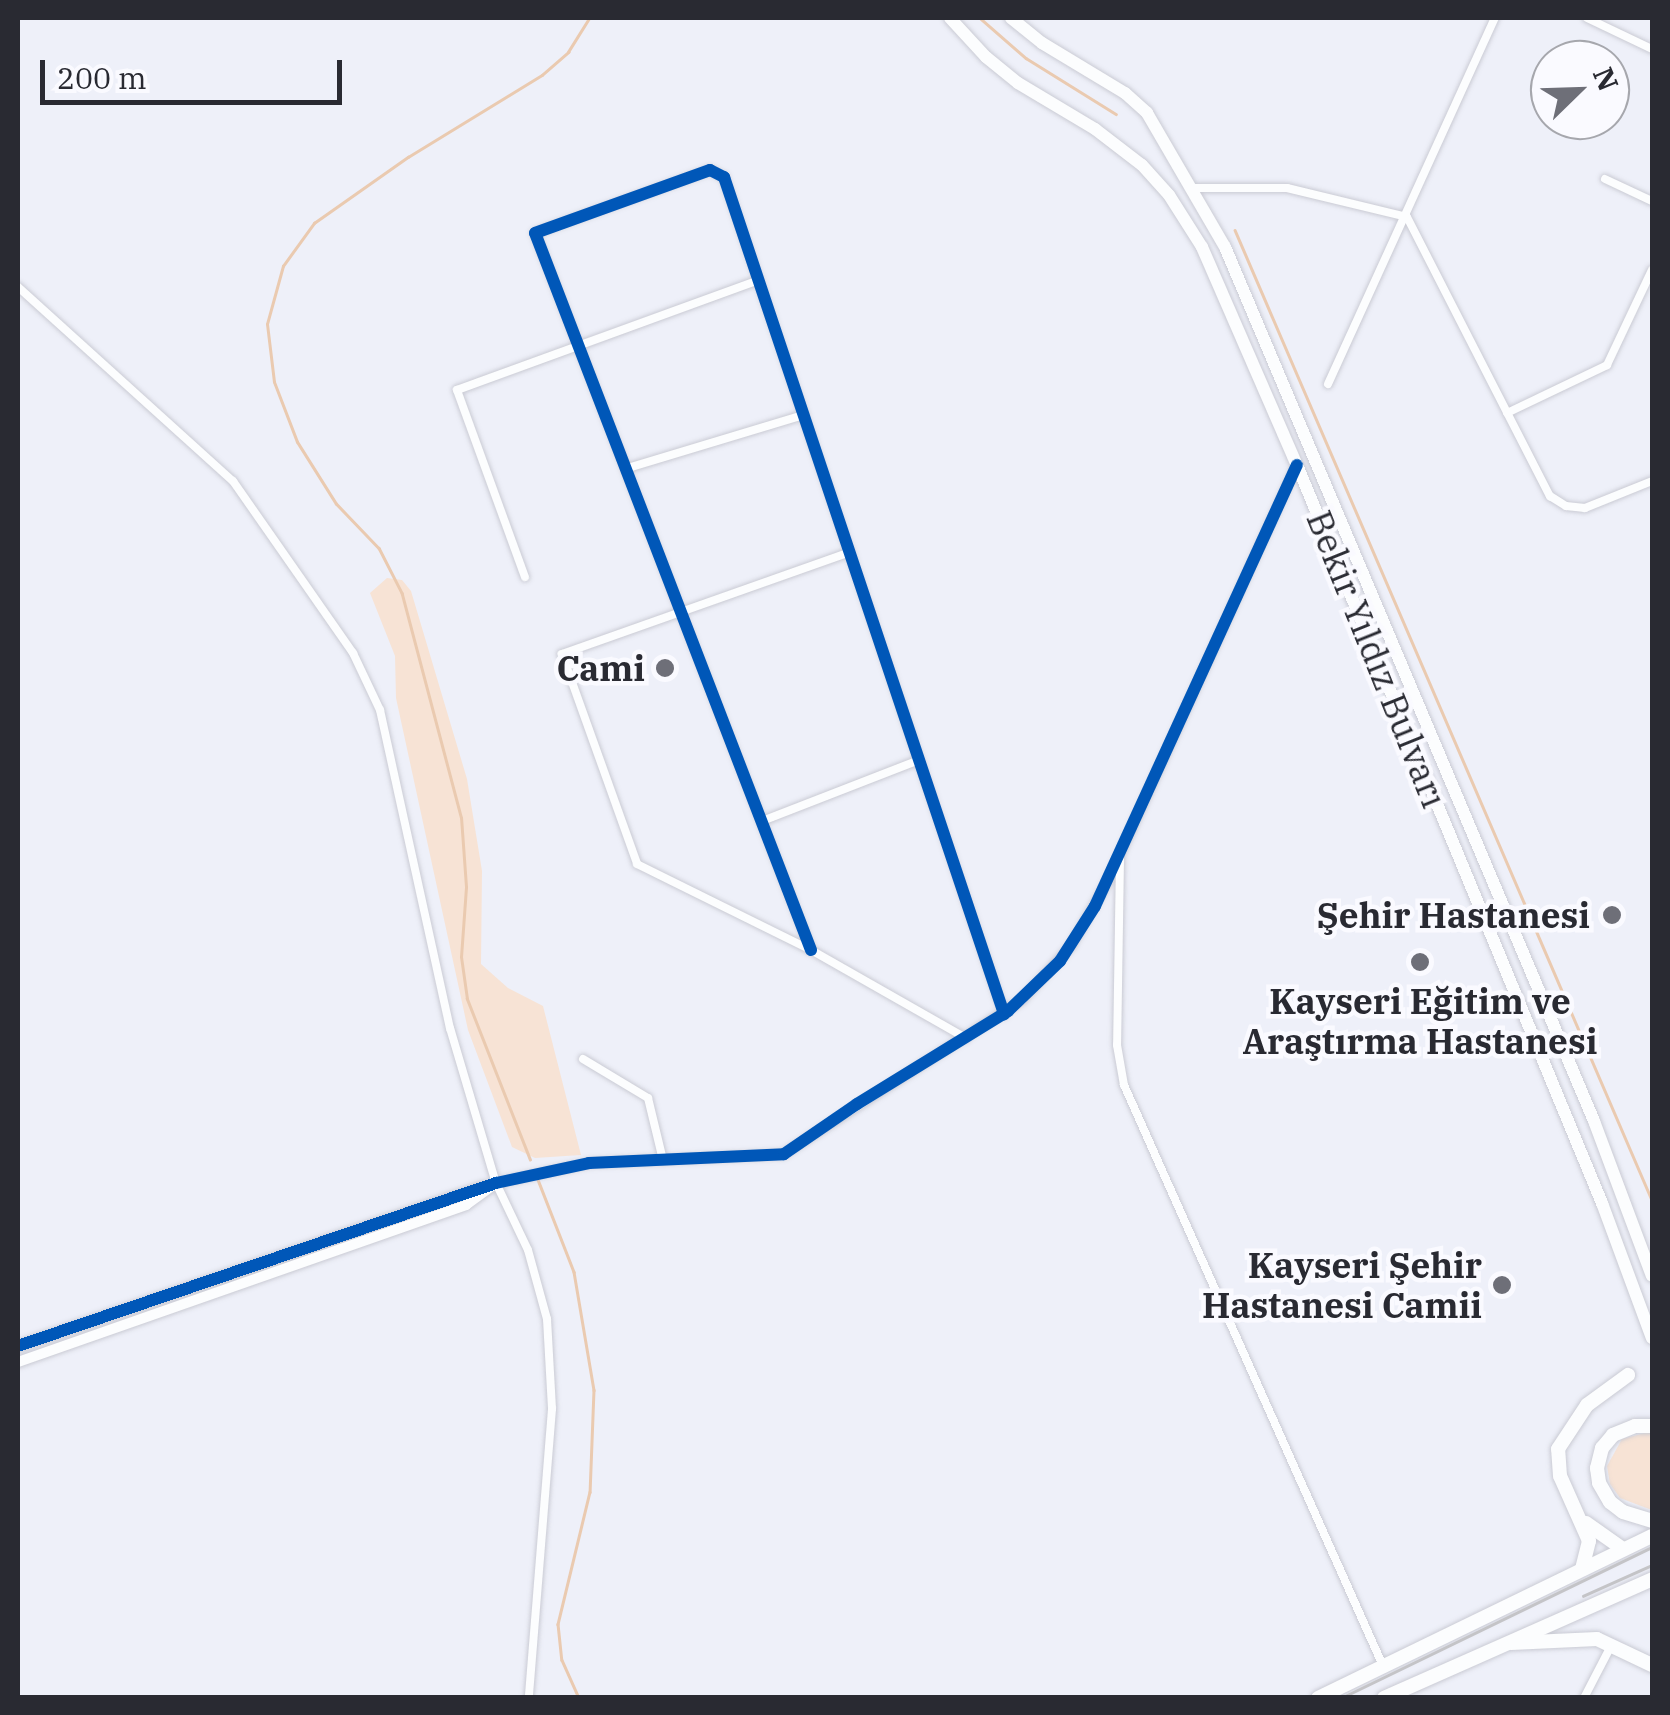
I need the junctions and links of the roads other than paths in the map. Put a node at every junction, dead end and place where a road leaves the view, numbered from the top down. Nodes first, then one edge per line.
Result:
1 (950, 18) edge
2 (1011, 18) edge
3 (1495, 18) edge
4 (1587, 18) edge
5 (1652, 49) edge
6 (1605, 179) dead end
7 (1194, 188) junction
8 (1652, 201) edge
9 (1408, 218) junction
10 (1652, 270) edge
11 (759, 280) junction
12 (18, 286) edge
13 (580, 344) junction
14 (1328, 384) dead end
15 (1507, 413) junction
16 (804, 415) junction
17 (1297, 466) junction
18 (628, 468) junction
19 (1652, 481) edge
20 (850, 552) junction
21 (526, 577) dead end
22 (683, 614) junction
23 (919, 760) junction
24 (762, 821) junction
25 (1120, 854) junction
26 (811, 950) junction
27 (1004, 1014) junction
28 (966, 1038) junction
29 (583, 1059) dead end
30 (663, 1160) junction
31 (496, 1184) junction
32 (1652, 1276) edge
33 (1652, 1338) edge
34 (18, 1346) edge
35 (18, 1362) edge
36 (1628, 1376) dead end
37 (1652, 1426) edge
38 (1582, 1519) junction
39 (1652, 1521) edge
40 (1652, 1536) edge
41 (1623, 1549) junction
42 (1582, 1569) junction
43 (1652, 1579) edge
44 (1501, 1644) junction
45 (1612, 1644) junction
46 (1652, 1665) edge
47 (1383, 1666) junction
48 (529, 1698) edge
49 (1318, 1698) edge
50 (1384, 1698) edge
51 (1584, 1698) edge

1 - 17 main road, Bekir Yıldız Bulvarı
2 - 7 main road, Bekir Yıldız Bulvarı
3 - 9 street
4 - 5 street
6 - 8 street
7 - 9 street
7 - 32 main road, Bekir Yıldız Bulvarı
9 - 14 street
9 - 15 street
10 - 15 street
11 - 13 street
11 - 13 street
11 - 16 street
12 - 31 street
13 - 18 street
13 - 21 street
15 - 19 street
16 - 18 street
16 - 20 street
17 - 25 street
17 - 33 main road, Bekir Yıldız Bulvarı
18 - 22 street
20 - 22 street
20 - 23 street
22 - 24 street
22 - 26 street
23 - 24 street
23 - 27 street
24 - 26 street
25 - 27 street
25 - 47 street
26 - 28 street
27 - 28 street
28 - 30 street
29 - 30 street
30 - 31 street
31 - 34 street
31 - 35 street
31 - 48 street
36 - 38 highway
37 - 39 highway
38 - 41 highway
38 - 42 highway
40 - 41 highway
41 - 42 highway
42 - 47 highway
43 - 44 highway
44 - 45 highway
44 - 50 highway
45 - 46 highway
45 - 51 street
47 - 49 highway

